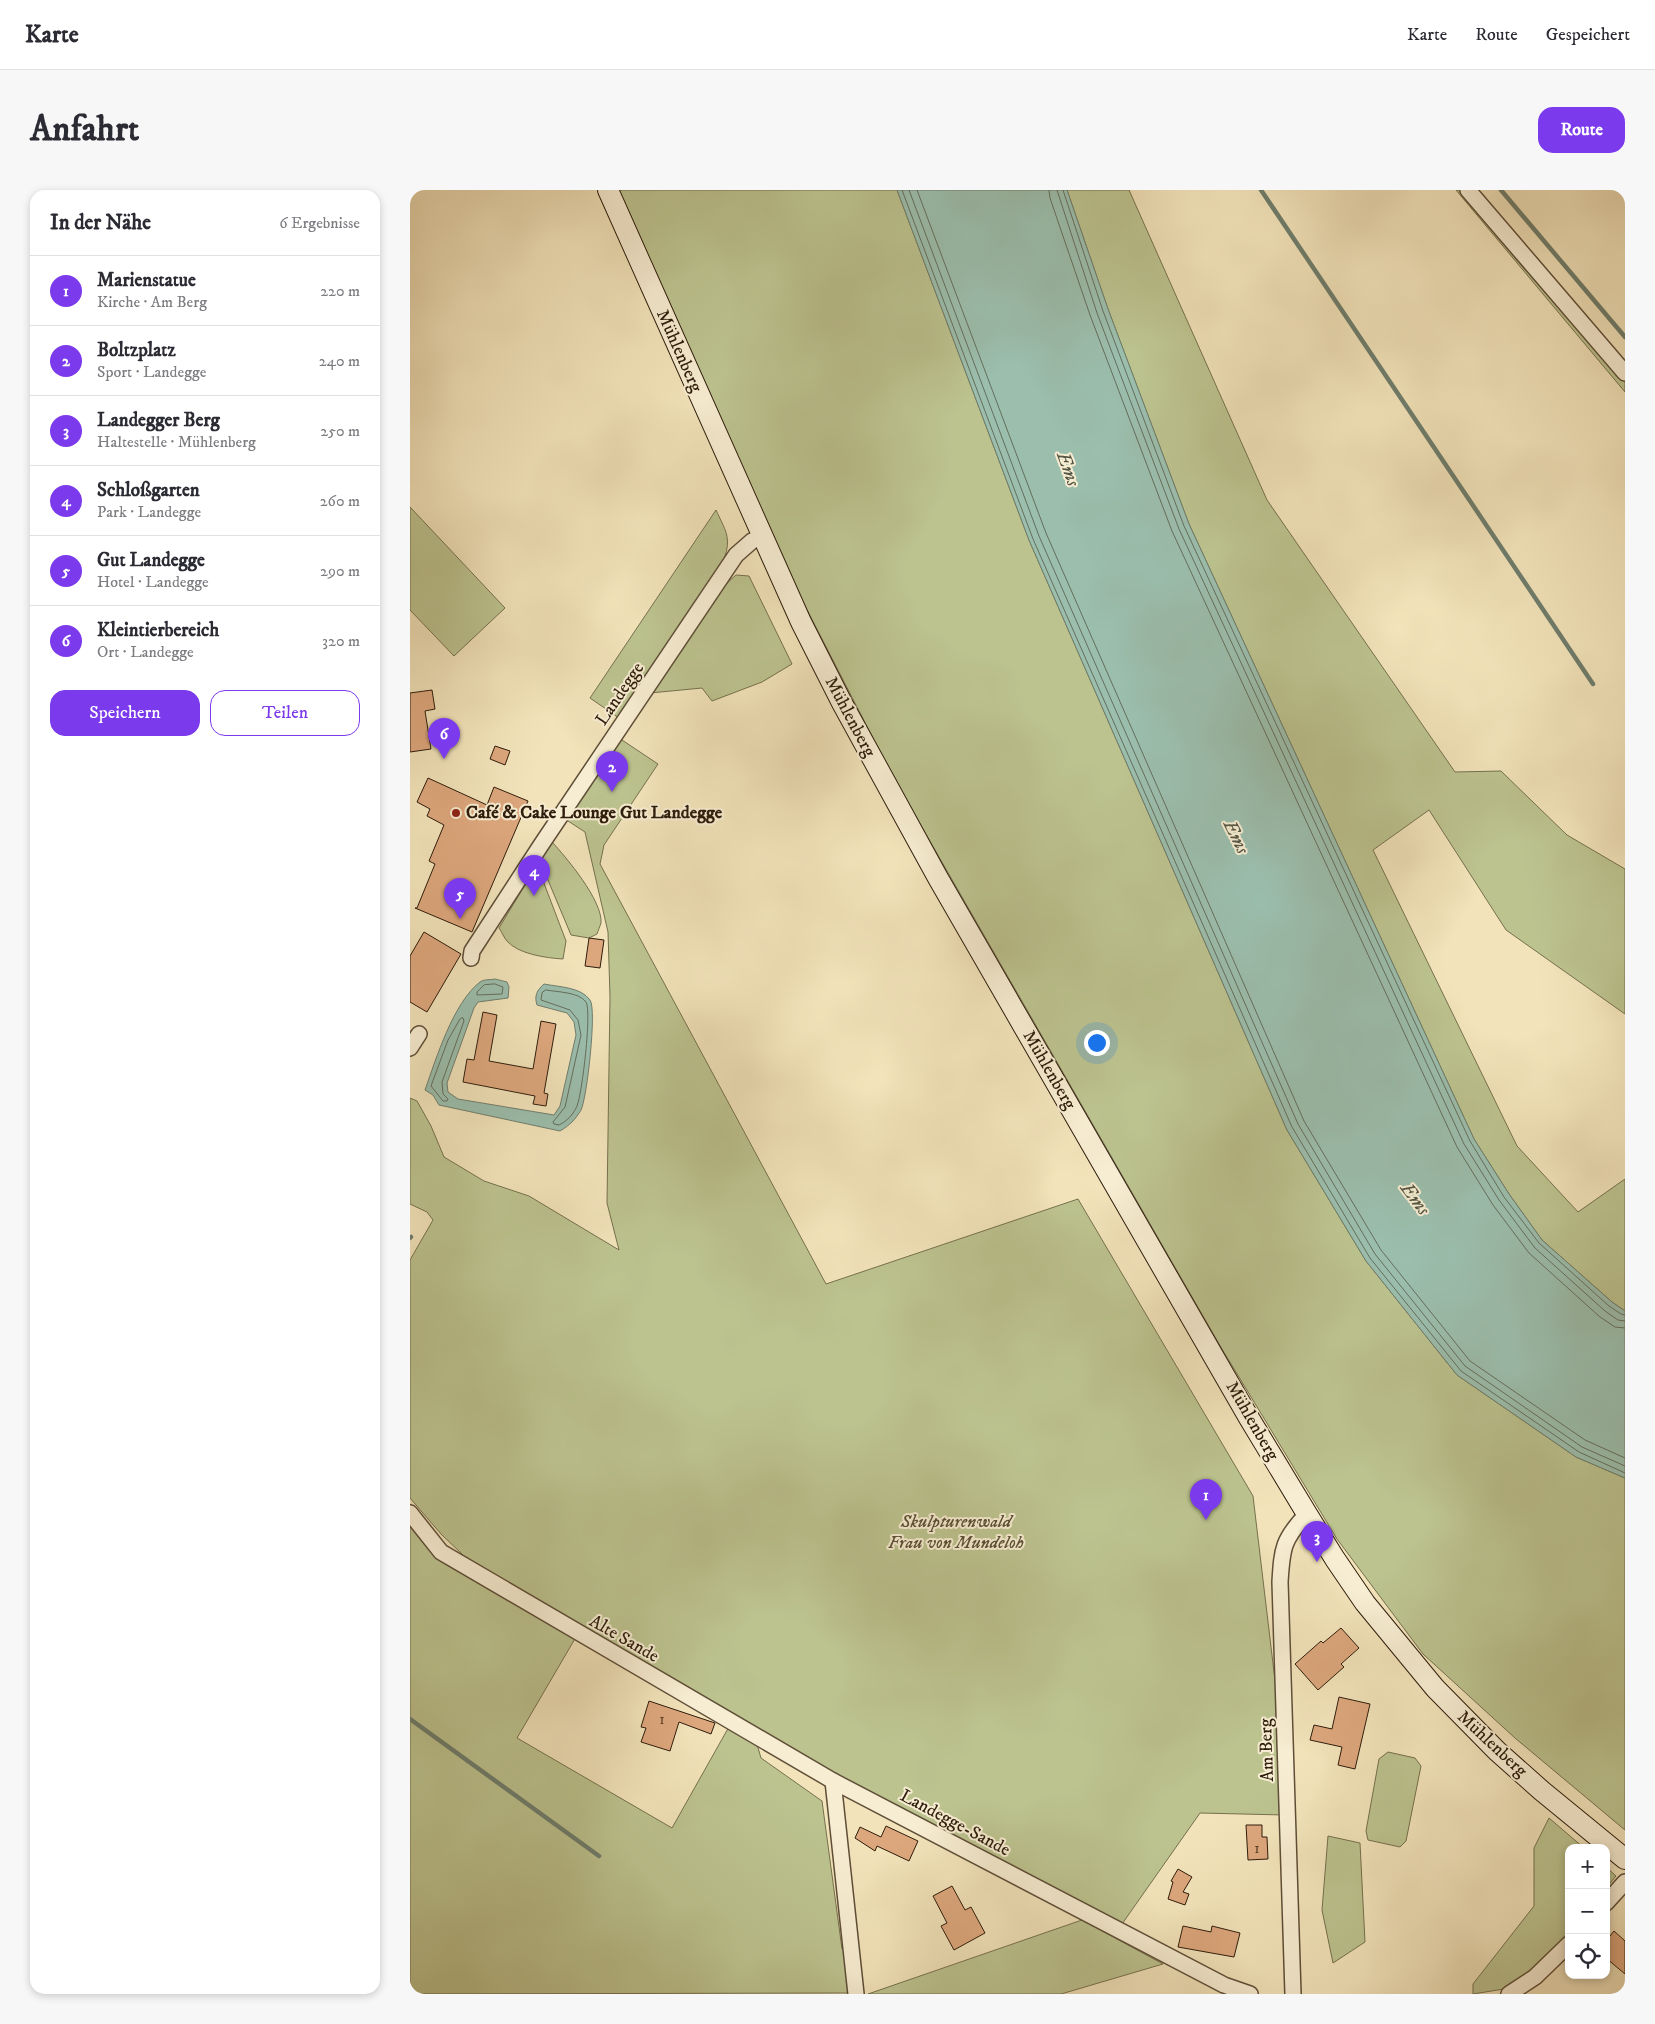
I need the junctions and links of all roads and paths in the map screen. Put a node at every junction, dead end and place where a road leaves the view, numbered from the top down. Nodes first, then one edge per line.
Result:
1 (608, 190) edge
2 (1468, 190) edge
3 (1625, 373) edge
4 (762, 536) junction
5 (471, 958) dead end
6 (419, 1034) dead end
7 (410, 1048) edge
8 (410, 1513) edge
9 (1307, 1514) junction
10 (833, 1781) junction
11 (1625, 1859) edge
12 (1625, 1882) edge
13 (1610, 1899) edge
14 (1565, 1948) edge
15 (1526, 1988) edge
16 (856, 1994) edge
17 (1250, 1994) edge
18 (1293, 1994) edge
19 (1509, 1994) edge

1 - 4 main road, Mühlenberg
2 - 3 street
4 - 5 street, Landegge
4 - 9 main road, Mühlenberg
6 - 7 street
8 - 10 street, Alte Sande
9 - 11 main road, Mühlenberg
9 - 18 street, Am Berg
10 - 16 street
10 - 17 street, Landegge-Sande
12 - 13 street
14 - 15 street
15 - 19 street

